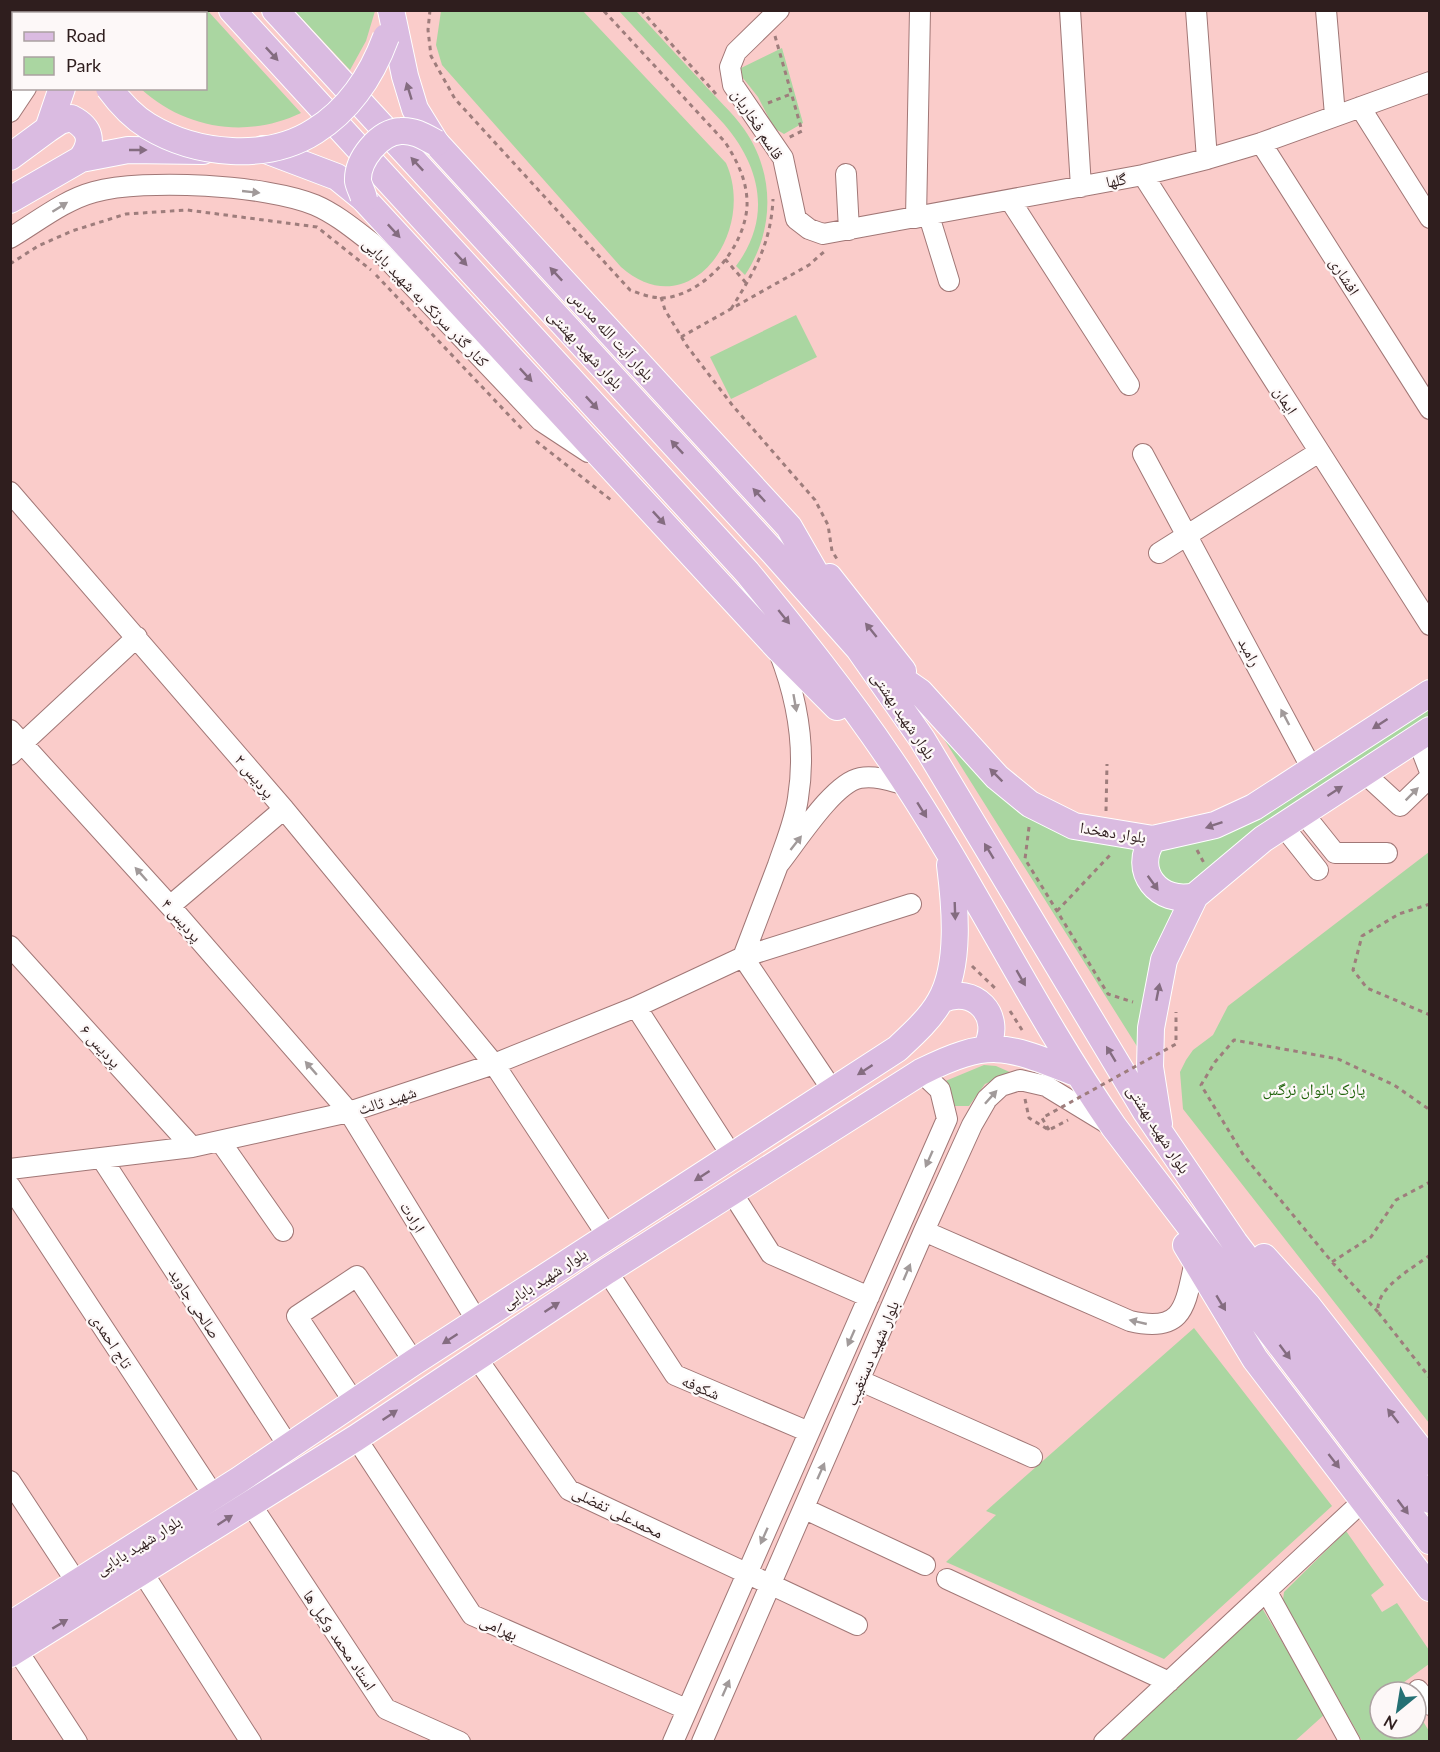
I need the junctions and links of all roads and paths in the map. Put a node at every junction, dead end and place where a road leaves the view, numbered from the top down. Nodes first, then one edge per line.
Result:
1 (232, 10) edge
2 (275, 10) edge
3 (390, 10) edge
4 (430, 10) edge
5 (603, 10) edge
6 (641, 10) edge
7 (920, 10) edge
8 (1070, 10) edge
9 (1196, 10) edge
10 (1326, 10) edge
11 (774, 14) edge
12 (429, 43) junction
13 (423, 45) dead end
14 (1430, 82) edge
15 (25, 90) edge
16 (61, 90) edge
17 (111, 90) edge
18 (791, 94) junction
19 (724, 102) dead end
20 (1360, 106) junction
21 (750, 110) junction
22 (10, 112) edge
23 (1335, 115) junction
24 (48, 129) junction
25 (436, 143) junction
26 (1261, 143) junction
27 (774, 145) junction
28 (263, 149) junction
29 (218, 151) junction
30 (10, 157) edge
31 (81, 159) junction
32 (1207, 159) junction
33 (846, 174) dead end
34 (1143, 175) junction
35 (1081, 187) junction
36 (773, 194) dead end
37 (364, 199) junction
38 (10, 200) edge
39 (1010, 200) junction
40 (922, 217) junction
41 (1430, 218) edge
42 (849, 230) junction
43 (823, 234) junction
44 (10, 238) edge
45 (725, 259) junction
46 (10, 264) edge
47 (949, 281) dead end
48 (747, 284) junction
49 (661, 297) junction
50 (731, 309) junction
51 (681, 337) junction
52 (1129, 385) dead end
53 (1430, 409) edge
54 (525, 432) dead end
55 (533, 438) dead end
56 (1319, 452) junction
57 (1143, 454) dead end
58 (614, 469) junction
59 (10, 492) edge
60 (619, 506) dead end
61 (789, 527) junction
62 (1189, 536) junction
63 (1159, 553) dead end
64 (838, 560) dead end
65 (1430, 625) edge
66 (137, 637) junction
67 (777, 647) junction
68 (859, 649) junction
69 (920, 692) junction
70 (1430, 693) edge
71 (1426, 732) edge
72 (15, 743) edge
73 (891, 760) junction
74 (1107, 764) dead end
75 (1312, 769) junction
76 (1364, 773) junction
77 (1430, 775) edge
78 (906, 785) junction
79 (284, 809) junction
80 (1107, 816) dead end
81 (1030, 819) dead end
82 (1293, 819) junction
83 (1153, 839) junction
84 (1193, 844) dead end
85 (1116, 849) dead end
86 (949, 853) junction
87 (1387, 853) dead end
88 (1205, 864) dead end
89 (778, 866) junction
90 (1318, 870) dead end
91 (1195, 896) junction
92 (911, 904) dead end
93 (1430, 904) edge
94 (170, 906) junction
95 (1057, 911) junction
96 (10, 945) edge
97 (743, 957) junction
98 (941, 1000) junction
99 (1133, 1002) dead end
100 (636, 1007) junction
101 (1176, 1012) dead end
102 (1430, 1015) edge
103 (986, 1048) junction
104 (494, 1064) junction
105 (921, 1072) junction
106 (1076, 1073) junction
107 (833, 1091) junction
108 (1430, 1110) edge
109 (349, 1112) junction
110 (947, 1119) junction
111 (972, 1125) junction
112 (1114, 1127) junction
113 (1049, 1130) dead end
114 (1160, 1133) junction
115 (220, 1141) junction
116 (192, 1147) junction
117 (732, 1156) junction
118 (102, 1160) junction
119 (1183, 1166) junction
120 (10, 1169) edge
121 (1430, 1182) edge
122 (10, 1186) edge
123 (731, 1191) junction
124 (283, 1231) dead end
125 (924, 1231) junction
126 (608, 1237) junction
127 (1430, 1256) edge
128 (1203, 1258) junction
129 (1332, 1262) junction
130 (607, 1271) junction
131 (869, 1297) junction
132 (1378, 1312) junction
133 (477, 1321) junction
134 (476, 1357) junction
135 (414, 1362) junction
136 (1430, 1378) edge
137 (861, 1381) junction
138 (354, 1402) junction
139 (809, 1432) junction
140 (356, 1437) junction
141 (289, 1447) junction
142 (1032, 1457) dead end
143 (1430, 1462) edge
144 (10, 1481) edge
145 (214, 1497) junction
146 (1364, 1500) junction
147 (1430, 1500) edge
148 (250, 1503) junction
149 (805, 1509) junction
150 (1430, 1541) edge
151 (925, 1565) dead end
152 (143, 1573) junction
153 (747, 1574) junction
154 (947, 1579) dead end
155 (77, 1583) junction
156 (771, 1585) junction
157 (1430, 1588) edge
158 (1267, 1592) junction
159 (10, 1625) edge
160 (857, 1625) dead end
161 (14, 1652) edge
162 (1170, 1682) junction
163 (686, 1709) junction
164 (77, 1742) edge
165 (250, 1742) edge
166 (460, 1742) edge
167 (673, 1742) edge
168 (702, 1742) edge
169 (1104, 1742) edge
170 (1350, 1742) edge

1 -> 73 main road, بلوار شهید بهشتی
68 -> 2 main road, بلوار شهید بهشتی
25 -> 3 main road, بلوار آیت الله مدرس
3 - 28 main road, bridge
4 - 12 path
5 - 45 path
6 - 19 path
7 - 40 street
8 - 35 street
9 - 32 street
10 - 23 street
11 - 18 path
11 - 21 street, قاسم فخاریان
12 - 13 path
12 - 49 path
14 - 20 street, گلها
15 - 22 street
16 - 24 main road
17 - 29 main road, bridge
18 - 21 path
18 - 27 path
20 - 23 street, گلها
20 - 41 street
21 - 27 street, قاسم فخاریان
23 - 26 street, گلها
24 - 30 main road
24 - 31 main road
25 - 37 main road, bridge
61 -> 25 main road, بلوار آیت الله مدرس
26 - 32 street, گلها
26 - 53 street, افشاری
27 - 43 street, قاسم فخاریان
28 - 29 main road, bridge
28 - 37 main road
31 -> 29 main road
31 - 38 main road
32 - 34 street, گلها
33 - 42 street
34 - 35 street, گلها
34 - 56 street, ایمان
35 - 39 street, گلها
36 - 48 path
37 -> 58 main road
39 - 40 street, گلها
39 - 52 street
40 - 42 street, گلها
40 - 47 street
42 - 43 street, گلها
43 - 50 path
44 -> 58 street, کنار گذر سرتک به شهید بابایی
45 - 48 path
45 - 49 path
46 - 54 path
48 - 50 path
49 - 51 path
50 - 51 path
51 - 64 path
55 - 60 path
56 - 62 street
56 - 65 street, ایمان
57 - 62 street, رامبد
58 -> 67 main road
59 - 66 street, پردیس ۲
61 - 68 main road, بلوار آیت الله مدرس
69 -> 61 main road
62 - 63 street
75 -> 62 street, رامبد
66 - 72 street
66 - 79 street, پردیس ۲
67 - 73 main road
67 -> 89 street
68 - 69 main road, بلوار دهخدا
114 -> 68 main road, بلوار شهید بهشتی
83 -> 69 main road, بلوار دهخدا
70 -> 75 main road, بلوار دهخدا
71 - 76 main road
71 - 77 street
94 -> 72 street, پردیس ۴
73 - 78 main road, بلوار شهید بهشتی
74 - 80 path
75 -> 83 main road, بلوار دهخدا
76 -> 77 street
82 -> 76 main road
78 -> 86 main road, بلوار شهید بهشتی
89 -> 78 street
79 - 94 street
79 - 104 street, پردیس ۲
81 - 95 path
82 - 87 street
82 - 90 street
82 - 91 main road
83 -> 91 main road
84 - 88 path
85 - 95 path
86 -> 98 main road, بلوار شهید بابایی
86 -> 106 main road, بلوار شهید بهشتی
89 - 97 street
114 -> 91 main road
92 - 97 street, شهید ثالث
93 - 102 path
109 -> 94 street, پردیس ۴
95 - 99 path
96 - 116 street, پردیس ۶
97 - 100 street, شهید ثالث
97 - 107 street
98 - 103 main road
98 -> 107 main road, بلوار شهید بابایی
100 - 104 street, شهید ثالث
100 - 117 street
101 - 113 path, bridge
103 - 105 main road, بلوار شهید بابایی
103 - 106 main road, بلوار شهید بابایی
104 - 109 street, شهید ثالث
104 - 126 street, پردیس ۲
105 - 110 street
105 - 123 main road, بلوار شهید بابایی
106 - 112 main road, بلوار شهید بهشتی
107 - 117 main road, بلوار شهید بابایی
108 - 129 path
109 - 115 street, شهید ثالث
109 - 133 street, ارادت
110 - 111 street
110 -> 131 street, بلوار شهید دستغیب
111 -> 112 street, بلوار شهید دستغیب
111 - 125 street, بلوار شهید دستغیب
112 - 128 main road, بلوار شهید بهشتی
114 - 119 main road, بلوار شهید بهشتی
115 - 116 street, شهید ثالث
115 - 124 street
116 - 118 street, شهید ثالث
117 -> 126 main road, بلوار شهید بابایی
118 - 120 street, شهید ثالث
118 - 141 street, صالحی جاوید
143 -> 119 main road
119 - 147 main road, بلوار شهید بهشتی
121 - 129 path
122 - 145 street, تاج احمدی
123 - 130 main road, بلوار شهید بابایی
123 - 131 street
128 -> 125 street
137 -> 125 street, بلوار شهید دستغیب
126 - 133 main road, بلوار شهید بابایی
127 - 132 path
128 -> 146 main road
128 -> 150 main road
129 - 132 path
134 -> 130 main road, بلوار شهید بابایی
130 - 139 street, شکوفه
131 -> 139 street, بلوار شهید دستغیب
132 - 136 path
133 -> 135 main road, بلوار شهید بابایی
140 -> 134 main road, بلوار شهید بابایی
134 - 153 street, محمدعلی تفضلی
135 - 138 main road, بلوار شهید بابایی
135 - 138 street
137 - 142 street
149 -> 137 street, بلوار شهید دستغیب
138 - 141 main road, بلوار شهید بابایی
139 -> 153 street, بلوار شهید دستغیب
140 - 148 main road, بلوار شهید بابایی
140 - 163 street, بهرامی
141 - 145 main road, بلوار شهید بابایی
144 - 155 street
145 - 155 main road, بلوار شهید بابایی
146 - 157 main road
146 - 158 street
152 -> 148 main road, بلوار شهید بابایی
148 - 166 street, استاد محمد وکیل ها
149 - 151 street
149 - 156 street, بلوار شهید دستغیب
161 -> 152 main road, بلوار شهید بابایی
152 - 165 street
153 - 156 street, محمدعلی تفضلی
153 - 163 street, بلوار شهید دستغیب
154 - 162 street
155 - 159 main road, بلوار شهید بابایی
156 - 160 street, محمدعلی تفضلی
168 -> 156 street, بلوار شهید دستغیب
158 - 162 street
158 - 170 street
161 - 164 street
162 - 169 street
163 - 167 street, بلوار شهید دستغیب

